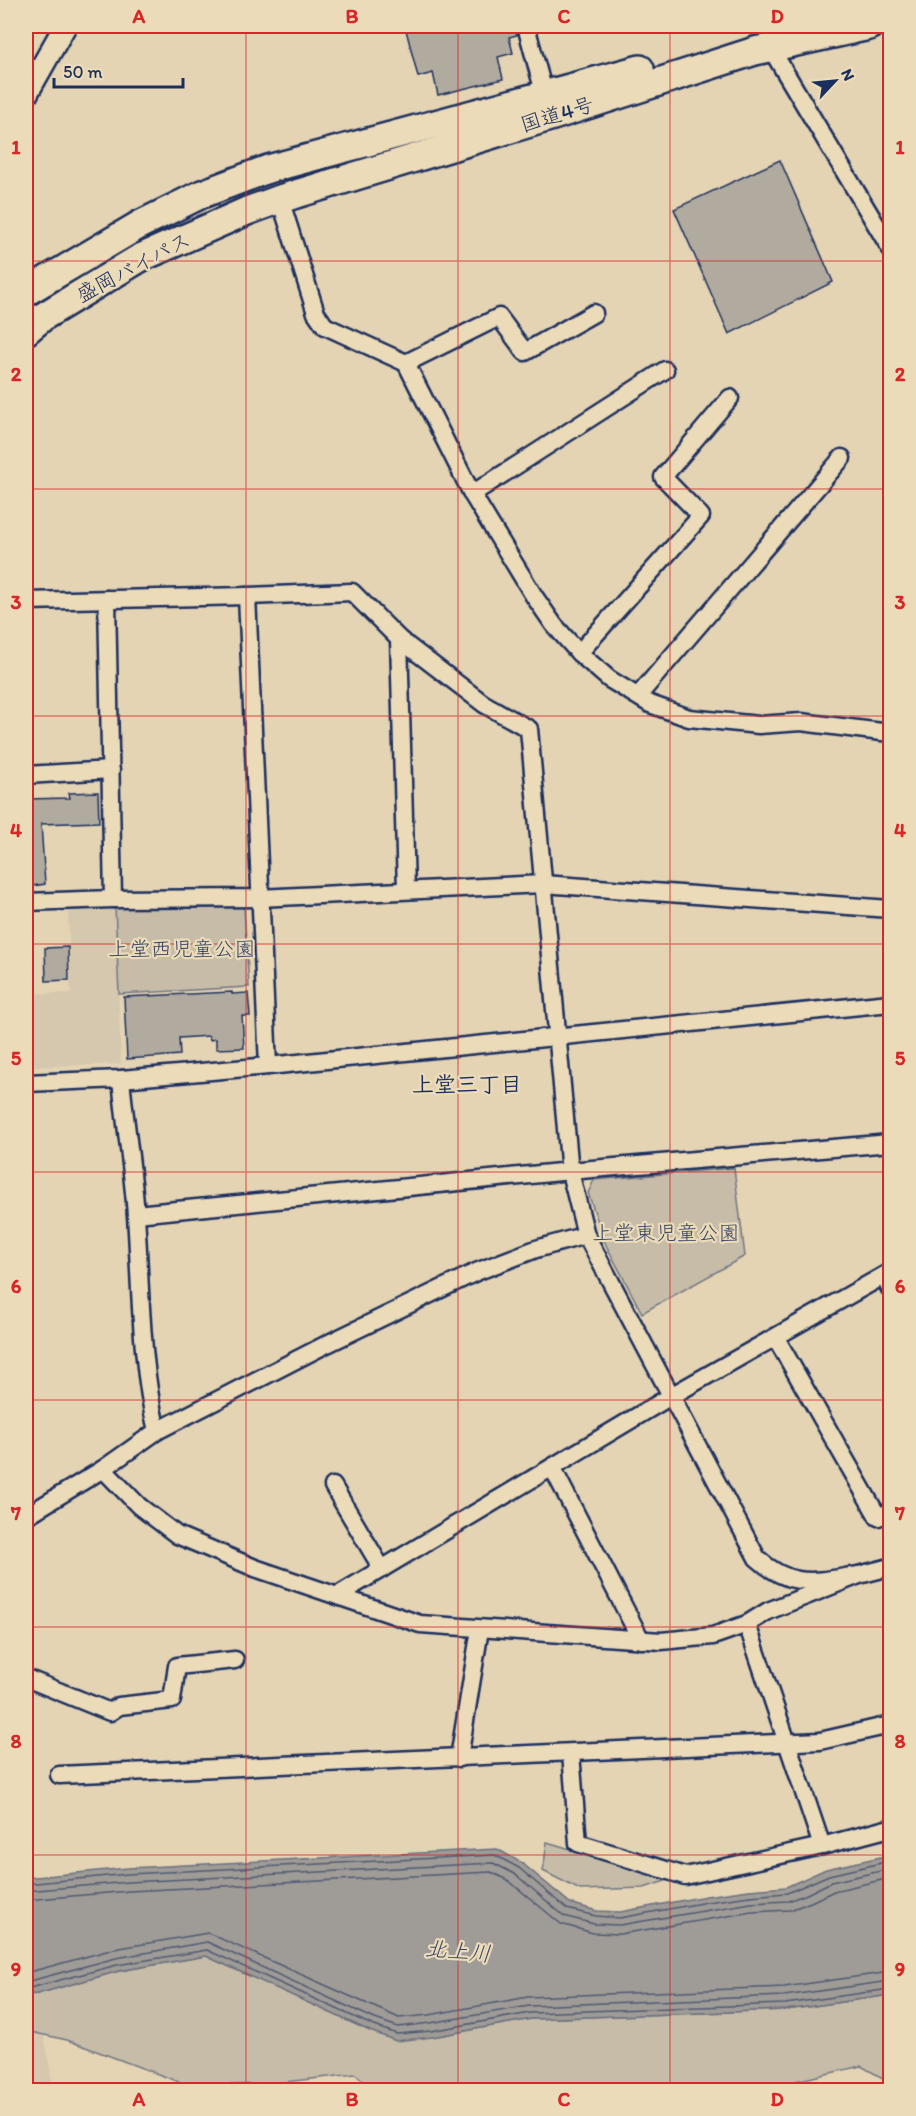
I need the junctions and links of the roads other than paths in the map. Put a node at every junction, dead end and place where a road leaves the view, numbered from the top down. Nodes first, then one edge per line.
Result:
1 (65, 26) edge
2 (526, 26) edge
3 (794, 26) edge
4 (869, 26) edge
5 (770, 47) junction
6 (26, 95) edge
7 (545, 96) junction
8 (202, 194) joint
9 (280, 199) junction
10 (247, 211) joint
11 (891, 248) edge
12 (26, 292) edge
13 (594, 313) dead end
14 (26, 332) edge
15 (406, 363) junction
16 (665, 370) dead end
17 (730, 398) dead end
18 (842, 458) dead end
19 (472, 494) junction
20 (247, 596) junction
21 (107, 600) junction
22 (26, 601) edge
23 (399, 639) junction
24 (579, 653) junction
25 (638, 696) junction
26 (891, 733) edge
27 (111, 770) junction
28 (26, 776) edge
29 (543, 884) junction
30 (406, 890) junction
31 (260, 898) junction
32 (113, 899) junction
33 (26, 903) edge
34 (891, 909) edge
35 (891, 1003) edge
36 (556, 1037) junction
37 (268, 1066) junction
38 (121, 1079) junction
39 (26, 1083) edge
40 (891, 1143) edge
41 (570, 1172) junction
42 (136, 1214) junction
43 (586, 1235) junction
44 (888, 1279) edge
45 (776, 1338) junction
46 (671, 1396) junction
47 (157, 1431) junction
48 (552, 1467) junction
49 (103, 1469) junction
50 (333, 1486) dead end
51 (26, 1502) edge
52 (44, 1506) junction
53 (891, 1512) edge
54 (26, 1516) edge
55 (891, 1567) edge
56 (382, 1569) junction
57 (860, 1575) junction
58 (338, 1595) junction
59 (747, 1624) junction
60 (480, 1629) junction
61 (641, 1640) junction
62 (235, 1660) dead end
63 (26, 1678) edge
64 (891, 1725) edge
65 (786, 1742) junction
66 (571, 1753) junction
67 (459, 1758) junction
68 (59, 1775) dead end
69 (891, 1828) edge
70 (822, 1846) junction

1 - 6 street
2 - 7 street
3 - 7 highway, 国道4号
4 - 5 highway, 国道4号
5 - 9 highway, 国道4号
5 - 11 street
7 - 8 highway, 国道4号
8 - 12 highway, 盛岡バイパス
9 - 10 highway, 国道4号
9 - 15 street
10 - 14 highway, 盛岡バイパス
13 - 15 street
15 - 19 street
16 - 19 street
17 - 24 street
18 - 25 street
19 - 24 street
20 - 21 street
20 - 23 street
20 - 31 street
21 - 22 street
21 - 27 street
23 - 29 street
23 - 30 street
24 - 25 street
25 - 26 street
27 - 28 street
27 - 32 street
29 - 30 street
29 - 34 street
29 - 36 street
30 - 31 street
31 - 32 street
31 - 37 street
32 - 33 street
35 - 36 street
36 - 37 street
36 - 41 street
37 - 38 street
38 - 39 street
38 - 42 street
40 - 41 street
41 - 42 street
41 - 43 street
42 - 47 street
43 - 46 street
43 - 47 street
44 - 45 street
45 - 46 street
45 - 53 street
46 - 48 street
46 - 57 street
47 - 49 street
48 - 56 street
48 - 61 street
49 - 52 street
49 - 58 street
50 - 56 street
51 - 52 street
52 - 54 street
55 - 57 street
56 - 58 street
57 - 59 street
58 - 60 street
59 - 61 street
59 - 65 street
60 - 61 street
60 - 67 street
62 - 63 street
64 - 65 street
65 - 66 street
65 - 70 street
66 - 67 street
66 - 70 street
67 - 68 street
69 - 70 street

